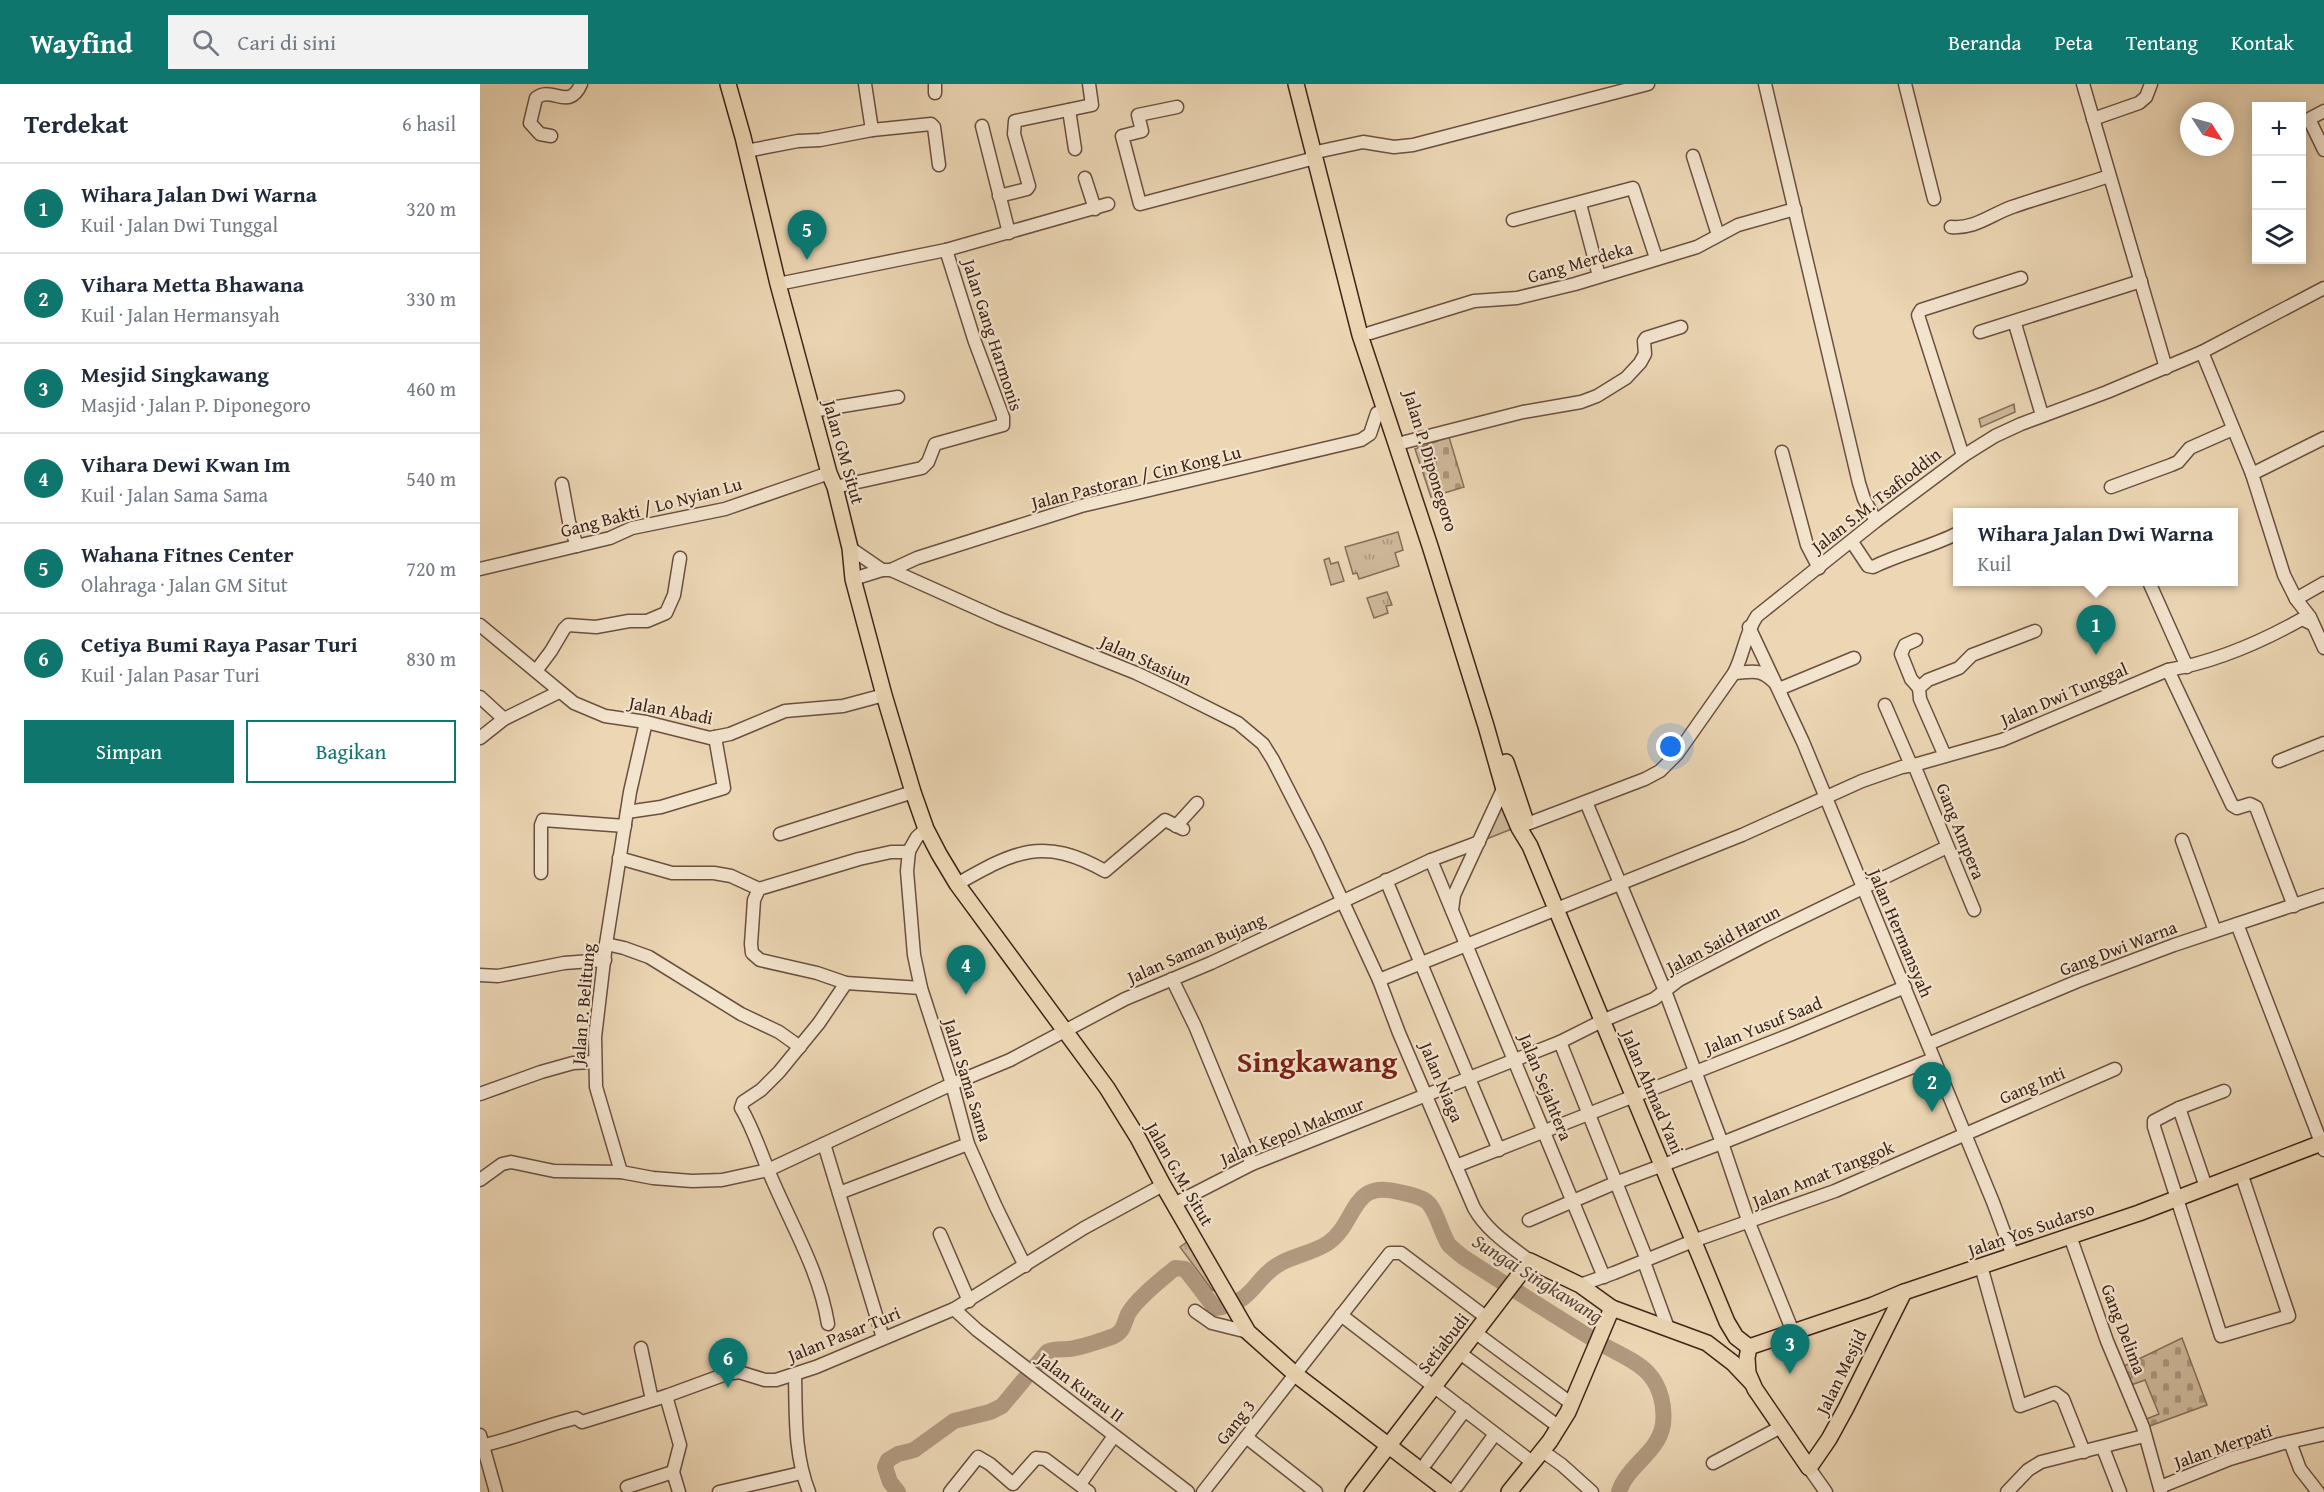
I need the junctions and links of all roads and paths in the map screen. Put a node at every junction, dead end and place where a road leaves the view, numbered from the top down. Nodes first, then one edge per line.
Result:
1 (581, 84) edge
2 (728, 84) edge
3 (865, 84) edge
4 (1089, 84) edge
5 (1296, 84) edge
6 (1305, 84) edge
7 (1648, 84) edge
8 (1765, 84) edge
9 (1905, 84) edge
10 (2083, 84) edge
11 (2151, 84) edge
12 (1177, 107) dead end
13 (1069, 110) junction
14 (2324, 111) edge
15 (2093, 119) junction
16 (982, 126) dead end
17 (872, 130) junction
18 (551, 136) dead end
19 (1075, 149) dead end
20 (2324, 150) edge
21 (746, 151) junction
22 (1318, 155) junction
23 (1694, 156) dead end
24 (939, 165) dead end
25 (2109, 176) junction
26 (1085, 178) dead end
27 (999, 196) junction
28 (1934, 199) dead end
29 (1108, 204) dead end
30 (1580, 204) junction
31 (1095, 209) junction
32 (1795, 209) junction
33 (1513, 220) dead end
34 (1951, 227) dead end
35 (1009, 233) junction
36 (1718, 235) junction
37 (946, 250) junction
38 (1656, 258) junction
39 (1599, 276) junction
40 (2021, 278) dead end
41 (2141, 281) junction
42 (778, 284) junction
43 (2324, 288) edge
44 (2015, 324) dead end
45 (1681, 327) dead end
46 (1980, 332) dead end
47 (1370, 333) junction
48 (2202, 352) junction
49 (1373, 360) junction
50 (2166, 368) junction
51 (898, 397) dead end
52 (812, 411) junction
53 (1377, 413) dead end
54 (2042, 415) junction
55 (2234, 429) junction
56 (2324, 438) edge
57 (1404, 442) junction
58 (1782, 452) dead end
59 (1963, 456) junction
60 (2252, 474) junction
61 (832, 480) junction
62 (562, 484) dead end
63 (2112, 487) dead end
64 (1876, 521) junction
65 (1953, 536) edge
66 (1852, 542) junction
67 (577, 546) junction
68 (850, 548) junction
69 (681, 558) dead end
70 (480, 568) edge
71 (1819, 568) junction
72 (887, 570) junction
73 (853, 579) junction
74 (2324, 583) edge
75 (2151, 586) edge
76 (2297, 600) junction
77 (2307, 621) junction
78 (480, 625) edge
79 (1749, 627) junction
80 (2035, 631) dead end
81 (1916, 640) dead end
82 (2324, 648) edge
83 (1854, 658) dead end
84 (2187, 667) junction
85 (2168, 670) junction
86 (536, 671) junction
87 (1734, 673) junction
88 (1778, 687) junction
89 (1919, 688) junction
90 (559, 692) junction
91 (884, 694) junction
92 (480, 697) edge
93 (1884, 705) dead end
94 (504, 719) junction
95 (646, 722) junction
96 (715, 737) junction
97 (480, 738) edge
98 (2324, 743) edge
99 (1945, 756) junction
100 (2279, 761) dead end
101 (1912, 765) junction
102 (1503, 789) junction
103 (913, 792) junction
104 (1825, 796) junction
105 (1587, 802) junction
106 (1197, 803) dead end
107 (632, 812) junction
108 (1527, 824) junction
109 (625, 826) junction
110 (926, 829) junction
111 (780, 834) dead end
112 (2182, 840) dead end
113 (1479, 842) junction
114 (1530, 846) junction
115 (1947, 847) junction
116 (909, 852) junction
117 (620, 858) junction
118 (1431, 860) junction
119 (540, 873) dead end
120 (1386, 880) junction
121 (957, 884) junction
122 (1619, 884) junction
123 (759, 889) junction
124 (1862, 889) junction
125 (2324, 895) edge
126 (1341, 902) junction
127 (2294, 906) junction
128 (1556, 910) junction
129 (1974, 910) dead end
130 (1452, 911) junction
131 (2237, 924) junction
132 (2215, 931) junction
133 (1467, 944) junction
134 (610, 945) junction
135 (605, 960) junction
136 (1421, 963) junction
137 (480, 975) edge
138 (1172, 980) junction
139 (1379, 980) junction
140 (846, 983) junction
141 (1905, 987) junction
142 (921, 988) junction
143 (1665, 991) junction
144 (1602, 1021) junction
145 (1065, 1030) junction
146 (1560, 1042) junction
147 (1928, 1044) junction
148 (800, 1047) junction
149 (1933, 1059) junction
150 (1515, 1060) junction
151 (594, 1062) junction
152 (2115, 1069) dead end
153 (1696, 1071) junction
154 (1470, 1078) junction
155 (952, 1084) junction
156 (2224, 1091) dead end
157 (480, 1094) edge
158 (1426, 1096) junction
159 (1634, 1096) junction
160 (2179, 1108) junction
161 (1588, 1114) junction
162 (1544, 1131) junction
163 (1964, 1134) junction
164 (1722, 1143) junction
165 (824, 1144) junction
166 (968, 1144) junction
167 (2323, 1145) edge
168 (1499, 1150) junction
169 (1252, 1164) junction
170 (1456, 1166) junction
171 (1663, 1166) junction
172 (768, 1170) junction
173 (621, 1172) junction
174 (2241, 1173) junction
175 (480, 1180) edge
176 (1616, 1183) junction
177 (1163, 1185) junction
178 (2206, 1187) junction
179 (839, 1193) junction
180 (2178, 1198) junction
181 (1573, 1200) junction
182 (1174, 1204) junction
183 (1529, 1220) dead end
184 (1749, 1223) junction
185 (940, 1234) dead end
186 (2070, 1236) junction
187 (1694, 1241) junction
188 (2013, 1256) junction
189 (1530, 1261) junction
190 (1646, 1261) junction
191 (1025, 1266) junction
192 (1981, 1266) junction
193 (1604, 1277) junction
194 (1580, 1285) junction
195 (1904, 1292) junction
196 (969, 1301) junction
197 (1873, 1305) junction
198 (1612, 1308) junction
199 (954, 1309) junction
200 (1195, 1311) dead end
201 (1341, 1315) junction
202 (1487, 1318) junction
203 (1727, 1322) junction
204 (828, 1324) dead end
205 (1886, 1326) junction
206 (1245, 1327) junction
207 (1668, 1328) junction
208 (1793, 1332) junction
209 (1476, 1333) junction
210 (883, 1338) junction
211 (1707, 1343) junction
212 (1749, 1347) junction
213 (641, 1348) dead end
214 (1460, 1353) junction
215 (1295, 1374) junction
216 (795, 1375) junction
217 (1752, 1383) junction
218 (1434, 1386) junction
219 (666, 1396) junction
220 (652, 1400) junction
221 (1572, 1404) junction
222 (1465, 1410) junction
223 (1559, 1427) junction
224 (1781, 1427) junction
225 (1495, 1434) junction
226 (2324, 1434) edge
227 (1114, 1436) junction
228 (2144, 1436) junction
229 (1246, 1437) junction
230 (481, 1442) edge
231 (2290, 1442) junction
232 (1388, 1446) junction
233 (2103, 1448) junction
234 (2084, 1452) junction
235 (1536, 1456) junction
236 (1426, 1463) dead end
237 (1713, 1463) dead end
238 (1809, 1468) junction
239 (673, 1472) junction
240 (801, 1473) junction
241 (627, 1487) dead end
242 (1010, 1488) edge
243 (1084, 1488) edge
244 (1453, 1489) edge
245 (2160, 1490) edge
246 (496, 1492) edge
247 (679, 1492) edge
248 (719, 1492) edge
249 (809, 1492) edge
250 (951, 1492) edge
251 (1188, 1492) edge
252 (1204, 1492) edge
253 (1316, 1492) edge
254 (1353, 1492) edge
255 (1509, 1492) edge
256 (1592, 1492) edge
257 (1826, 1492) edge
258 (2007, 1492) edge
259 (2120, 1492) edge
260 (2318, 1492) edge

1 - 18 street
2 - 21 main road, Jalan GM Situt
3 - 17 street
4 - 13 street
5 - 22 main road, Jalan P. Diponegoro
6 - 22 main road, Jalan P. Diponegoro
7 - 22 street
8 - 32 street
9 - 28 street
10 - 15 street
11 - 15 street
12 - 22 street
13 - 19 street
13 - 27 street
14 - 20 street
15 - 25 street
16 - 27 street
17 - 21 street
17 - 24 street
21 - 42 main road, Jalan GM Situt
22 - 47 main road, Jalan P. Diponegoro
22 - 49 main road, Jalan P. Diponegoro
23 - 36 street
25 - 34 street
25 - 41 street
26 - 31 street
27 - 35 street
29 - 31 street
30 - 33 street
30 - 38 street
30 - 39 street
31 - 35 street
32 - 36 street, Gang Merdeka
32 - 64 street
35 - 37 street
36 - 38 street, Gang Merdeka
37 - 42 street
37 - 61 street, Jalan Gang Harmonis
38 - 39 street, Gang Merdeka
39 - 47 street, Gang Merdeka
40 - 59 street
41 - 46 street
41 - 50 street
42 - 52 main road, Jalan GM Situt
43 - 48 street, Jalan S.M. Tsafioddin
44 - 54 street
45 - 57 street
47 - 49 main road, Jalan P. Diponegoro
48 - 50 street, Jalan S.M. Tsafioddin
48 - 55 street
49 - 57 main road, Jalan P. Diponegoro
49 - 102 main road, Jalan P. Diponegoro
50 - 54 street, Jalan S.M. Tsafioddin
51 - 52 street
52 - 61 main road, Jalan GM Situt
53 - 72 street, Jalan Pastoran / Cin Kong Lu
54 - 59 street, Jalan S.M. Tsafioddin
55 - 60 street
55 - 63 street
56 - 60 street
57 - 108 main road, Jalan P. Diponegoro
58 - 71 street
59 - 64 street, Jalan S.M. Tsafioddin
60 - 76 street
61 - 67 street, Gang Bakti / Lo Nyian Lu
61 - 68 main road, Jalan GM Situt
62 - 67 street
64 - 66 street, Jalan S.M. Tsafioddin
65 - 66 street
66 - 71 street, Jalan S.M. Tsafioddin
67 - 70 street, Gang Bakti / Lo Nyian Lu
68 - 72 street, Jalan Stasiun
68 - 73 main road, Jalan GM Situt
69 - 86 street
71 - 79 street, Jalan S.M. Tsafioddin
72 - 73 street, Jalan Pastoran / Cin Kong Lu
72 - 126 street, Jalan Stasiun
73 - 91 main road, Jalan GM Situt
74 - 76 street
75 - 84 street
76 - 77 street
77 - 82 street
77 - 84 street, Jalan Dwi Tunggal
78 - 86 street, Jalan Abadi
79 - 87 street, Jalan S.M. Tsafioddin
79 - 88 street, Jalan Hermansyah
80 - 89 street
81 - 89 street
83 - 88 street
84 - 85 street, Jalan Dwi Tunggal
85 - 99 street, Jalan Dwi Tunggal
85 - 127 street
86 - 90 street, Jalan Abadi
87 - 88 street
87 - 105 street, Jalan S.M. Tsafioddin
88 - 104 street, Jalan Hermansyah
89 - 99 street
90 - 94 street
90 - 95 street, Jalan Abadi
91 - 96 street, Jalan Abadi
91 - 103 main road, Jalan GM Situt
92 - 94 street
93 - 101 street, Gang Ampera
94 - 97 street
95 - 96 street, Jalan Abadi
95 - 107 street, Jalan P. Belitung
96 - 107 street
98 - 100 street
99 - 101 street, Jalan Dwi Tunggal
101 - 104 street, Jalan Dwi Tunggal
101 - 115 street, Gang Ampera
102 - 113 street
102 - 114 main road, Jalan P. Diponegoro
103 - 110 main road, Jalan GM Situt
103 - 111 street
104 - 122 street, Jalan Dwi Tunggal
104 - 124 street, Jalan Hermansyah
105 - 108 street, Jalan S.M. Tsafioddin
105 - 122 street
106 - 121 street
107 - 109 street, Jalan P. Belitung
108 - 114 main road, Jalan P. Diponegoro
109 - 117 street, Jalan P. Belitung
109 - 119 street
110 - 116 street
110 - 121 main road, Jalan G.M. Situt
112 - 132 street
113 - 118 street, Jalan Saman Bujang
113 - 130 street
114 - 128 main road, Jalan Ahmad Yani
115 - 124 street, Jalan Said Harun
115 - 129 street, Gang Ampera
116 - 123 street
116 - 142 street, Jalan Sama Sama
117 - 123 street
117 - 134 street, Jalan P. Belitung
118 - 120 street, Jalan Saman Bujang
118 - 130 street, Jalan Sejahtera
120 - 126 street, Jalan Saman Bujang
120 - 136 street
121 - 145 main road, Jalan G.M. Situt
122 - 128 street, Jalan Dwi Tunggal
122 - 143 street
123 - 140 street
124 - 141 street, Jalan Hermansyah
124 - 143 street, Jalan Said Harun
125 - 127 street, Gang Dwi Warna
126 - 138 street, Jalan Saman Bujang
126 - 139 street, Jalan Niaga
127 - 131 street, Gang Dwi Warna
128 - 133 street, Jalan Dwi Tunggal
128 - 144 main road, Jalan Ahmad Yani
130 - 133 street, Jalan Sejahtera
131 - 132 street, Gang Dwi Warna
131 - 167 street
132 - 147 street, Gang Dwi Warna
133 - 136 street, Jalan Dwi Tunggal
133 - 150 street, Jalan Sejahtera
134 - 135 street, Jalan P. Belitung
134 - 148 street
135 - 137 street
135 - 151 street, Jalan P. Belitung
136 - 139 street, Jalan Dwi Tunggal
136 - 154 street
138 - 145 street, Jalan Saman Bujang
138 - 169 street
139 - 158 street, Jalan Niaga
140 - 142 street
140 - 148 street
141 - 147 street, Jalan Hermansyah
141 - 153 street, Jalan Yusuf Saad
142 - 155 street, Jalan Sama Sama
143 - 144 street, Jalan Said Harun
143 - 153 street
144 - 146 street, Jalan Said Harun
144 - 159 main road, Jalan Ahmad Yani
145 - 155 street
145 - 177 main road, Jalan G.M. Situt
146 - 150 street, Jalan Said Harun
146 - 161 street
147 - 149 street, Jalan Hermansyah
148 - 172 street
149 - 163 street, Jalan Hermansyah
149 - 164 street
150 - 154 street, Jalan Kepol Makmur
150 - 162 street, Jalan Sejahtera
151 - 157 street
151 - 173 street, Jalan P. Belitung
152 - 163 street, Gang Inti
153 - 159 street, Jalan Yusuf Saad
153 - 164 street
154 - 158 street, Jalan Kepol Makmur
154 - 168 street
155 - 165 street
155 - 166 street, Jalan Sama Sama
156 - 160 street
158 - 169 street, Jalan Kepol Makmur
158 - 170 street, Jalan Niaga
159 - 161 street, Jalan Yusuf Saad
159 - 171 main road, Jalan Ahmad Yani
160 - 178 street
160 - 180 street
161 - 162 street, Jalan Yusuf Saad
161 - 176 street
162 - 168 street, Jalan Yusuf Saad
162 - 181 street, Jalan Sejahtera
163 - 184 street, Jalan Amat Tanggok
163 - 188 street, Jalan Hermansyah
164 - 171 street
164 - 184 street
165 - 172 street
165 - 179 street
166 - 179 street
166 - 191 street, Jalan Sama Sama
167 - 174 main road, Jalan Yos Sudarso
168 - 170 street, Jalan Yusuf Saad
169 - 182 street, Jalan Kepol Makmur
170 - 189 street, Jalan Niaga
171 - 176 street
171 - 187 main road, Jalan Ahmad Yani
172 - 173 street
172 - 204 street
173 - 175 street
174 - 178 main road, Jalan Yos Sudarso
174 - 180 street
176 - 181 street
176 - 190 street
177 - 182 main road, Jalan G.M. Situt
177 - 191 street, Jalan Pasar Turi
178 - 180 main road, Jalan Yos Sudarso
179 - 210 street
180 - 186 main road, Jalan Yos Sudarso
181 - 183 street
181 - 193 street, Jalan Sejahtera
182 - 206 main road, Jalan G.M. Situt
184 - 187 street, Jalan Amat Tanggok
184 - 208 street
185 - 196 street
186 - 188 main road, Jalan Yos Sudarso
186 - 228 street, Gang Delima
187 - 190 street, Jalan Amat Tanggok
187 - 203 main road, Jalan Ahmad Yani
188 - 192 main road, Jalan Yos Sudarso
189 - 194 main road
189 - 202 main road, Setiabudi
190 - 193 street, Jalan Amat Tanggok
190 - 207 street
191 - 196 street, Jalan Pasar Turi
192 - 195 main road, Jalan Yos Sudarso
192 - 234 street
193 - 194 street
194 - 198 main road
195 - 197 main road, Jalan Yos Sudarso
195 - 205 main road, Jalan Mesjid
196 - 199 street, Jalan Pasar Turi
197 - 205 main road
197 - 208 main road, Jalan Yos Sudarso
198 - 207 main road
198 - 221 main road
199 - 210 street, Jalan Pasar Turi
199 - 227 street, Jalan Kurau II
200 - 206 street
201 - 202 street, Gang 3
201 - 215 street, Gang 3
201 - 218 street
202 - 209 main road, Setiabudi
203 - 211 main road
203 - 212 main road, Jalan Ahmad Yani
205 - 238 main road, Jalan Mesjid
206 - 215 main road, Jalan G.M. Situt
207 - 211 main road
208 - 212 main road, Jalan Yos Sudarso
209 - 214 main road, Setiabudi
209 - 221 street
210 - 216 street, Jalan Pasar Turi
211 - 217 main road
212 - 217 main road
213 - 220 street
214 - 218 main road, Setiabudi
214 - 223 street
215 - 229 street, Gang 3
215 - 232 main road, Jalan G.M. Situt
216 - 219 street, Jalan Pasar Turi
216 - 240 street
217 - 224 main road
218 - 222 street
218 - 232 main road, Setiabudi
219 - 220 street, Jalan Pasar Turi
219 - 239 street
220 - 230 street, Jalan Pasar Turi
221 - 223 main road
222 - 225 street
222 - 236 street
223 - 235 main road
224 - 237 street
224 - 238 main road
225 - 235 street
225 - 244 street
226 - 231 street, Jalan Merpati
227 - 243 street
227 - 251 street, Jalan Kurau II
228 - 233 street
228 - 245 street, Jalan Merpati
229 - 252 street, Gang 3
229 - 253 street
230 - 246 street
231 - 245 street, Jalan Merpati
231 - 260 street
232 - 244 main road, Jalan G.M. Situt
232 - 254 main road, Setiabudi
233 - 234 street
233 - 259 street
234 - 258 street
235 - 255 main road
235 - 256 street
238 - 257 street
239 - 241 street
239 - 247 street
240 - 248 street
240 - 249 street
242 - 243 street
242 - 250 street

